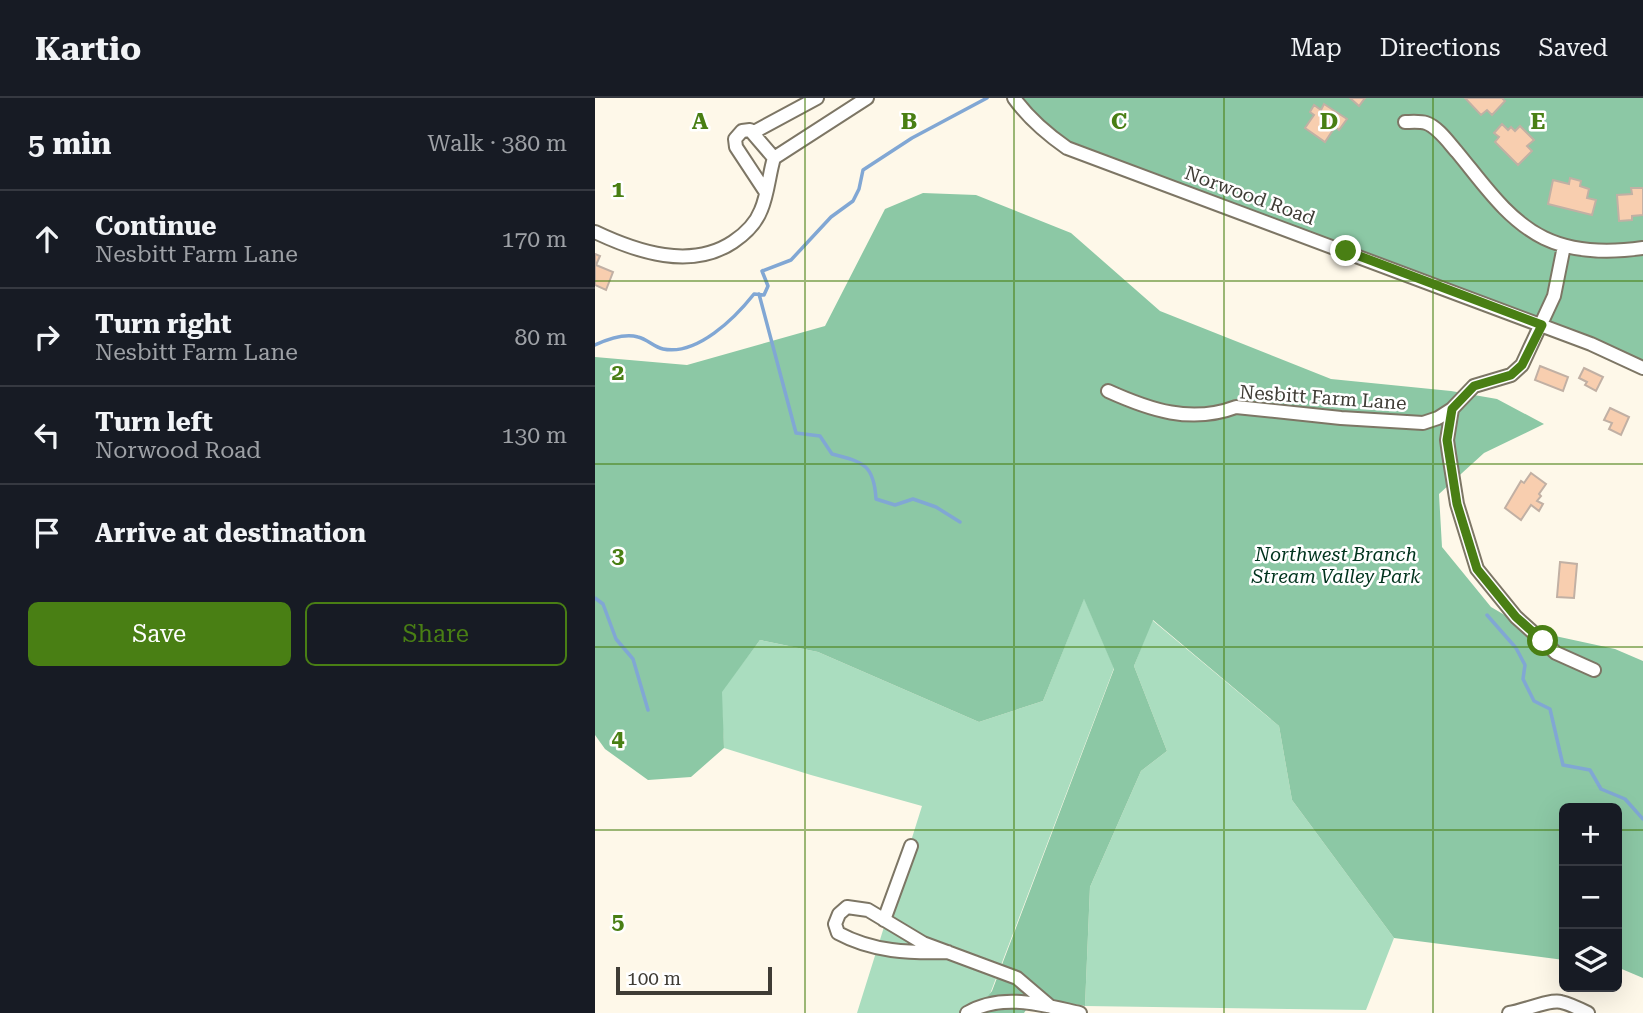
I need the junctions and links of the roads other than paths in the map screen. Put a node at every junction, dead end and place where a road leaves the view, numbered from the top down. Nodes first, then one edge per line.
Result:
1 (817, 98) edge
2 (867, 98) edge
3 (1014, 98) edge
4 (1405, 122) dead end
5 (754, 132) junction
6 (774, 158) junction
7 (765, 191) junction
8 (595, 232) edge
9 (1564, 246) junction
10 (1643, 248) edge
11 (1542, 325) junction
12 (1643, 368) edge
13 (1108, 391) dead end
14 (1452, 409) junction
15 (1594, 670) dead end
16 (911, 846) dead end
17 (884, 920) junction
18 (948, 952) junction
19 (1051, 1007) junction
20 (967, 1013) edge
21 (1080, 1013) edge
22 (1509, 1013) edge
23 (1588, 1013) edge

1 - 5 street
2 - 6 street
3 - 11 street, Norwood Road
4 - 9 street
5 - 6 street
5 - 7 street
6 - 7 street
7 - 8 street
9 - 10 street
9 - 11 street, Nesbitt Farm Lane
11 - 12 street, Norwood Road
11 - 14 street, Nesbitt Farm Lane
13 - 14 street, Nesbitt Farm Lane
14 - 15 street
16 - 17 street
17 - 18 street
17 - 18 street
18 - 19 street
19 - 20 street
19 - 21 street
22 - 23 street

